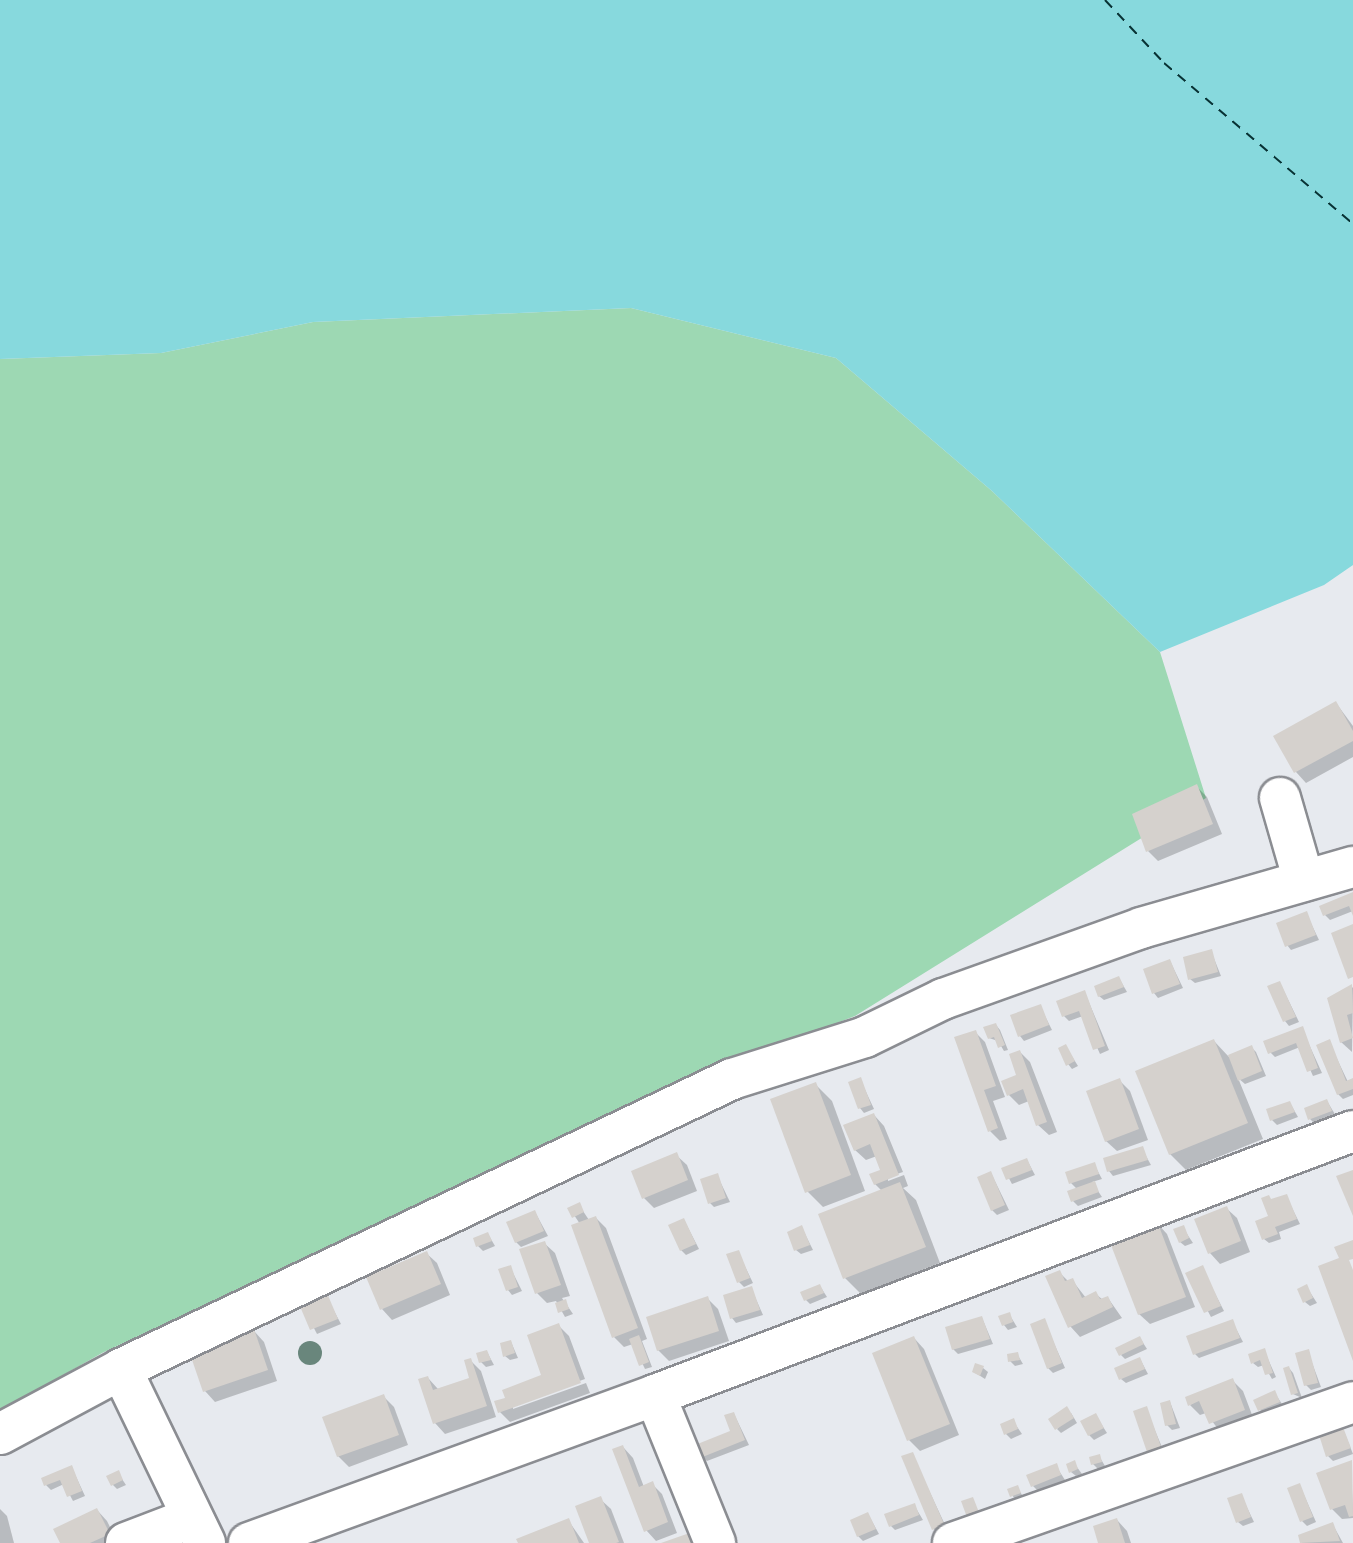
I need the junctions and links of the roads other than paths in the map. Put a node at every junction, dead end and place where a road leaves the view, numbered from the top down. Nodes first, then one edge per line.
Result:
1 (1280, 798) dead end
2 (1353, 867) edge
3 (1304, 881) junction
4 (1353, 1131) edge
5 (121, 1369) junction
6 (655, 1395) junction
7 (1353, 1402) edge
8 (0, 1434) edge
9 (198, 1530) edge
10 (1000, 1535) edge
11 (126, 1543) edge
12 (249, 1543) edge
13 (715, 1543) edge
14 (953, 1543) edge

1 - 3 street
2 - 3 street
3 - 5 street
4 - 6 street
5 - 8 street
5 - 9 street
6 - 12 street
6 - 13 street
7 - 10 street
9 - 11 street
10 - 14 street

